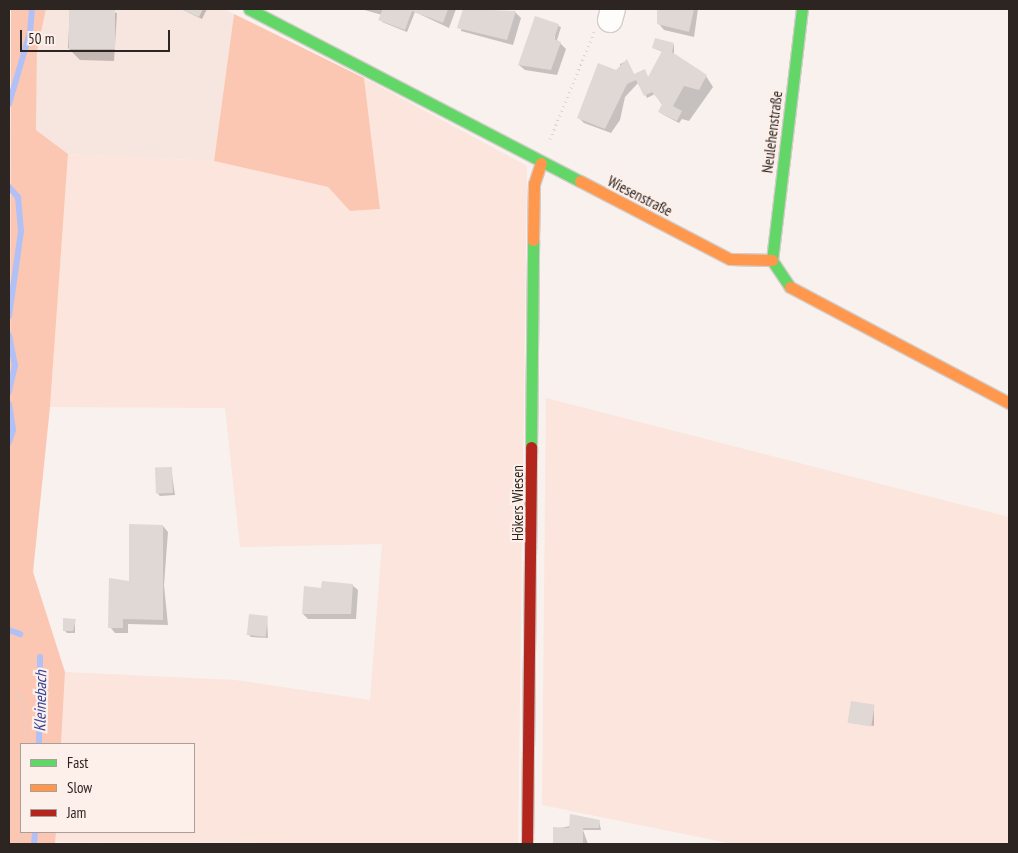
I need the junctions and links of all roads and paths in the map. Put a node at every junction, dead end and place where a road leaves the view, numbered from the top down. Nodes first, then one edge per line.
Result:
1 (249, 9) edge
2 (802, 9) edge
3 (612, 14) edge
4 (541, 163) junction
5 (772, 260) junction
6 (1009, 404) edge
7 (9, 686) edge
8 (28, 743) edge
9 (527, 844) edge

1 - 4 street, Wiesenstraße
2 - 5 street, Neulehenstraße
3 - 4 path
4 - 5 street, Wiesenstraße
4 - 9 street, Hökers Wiesen
5 - 6 street
7 - 8 path

